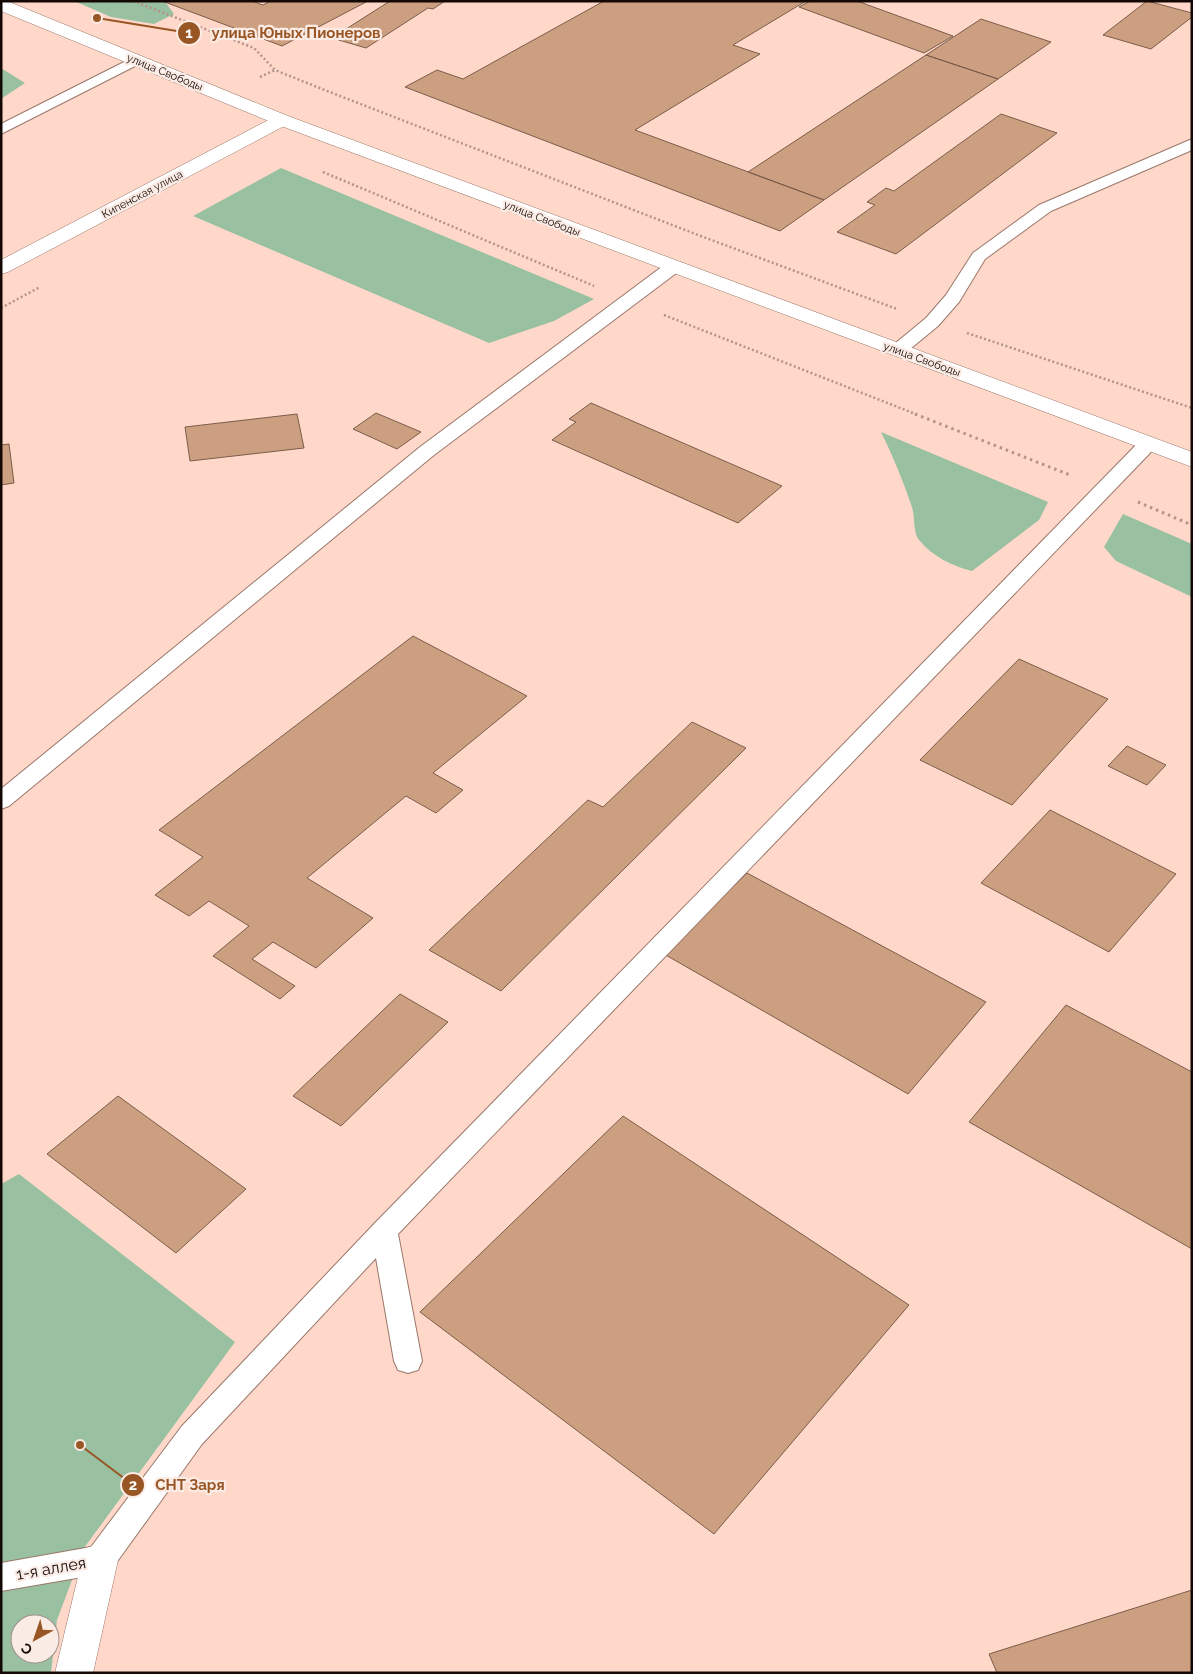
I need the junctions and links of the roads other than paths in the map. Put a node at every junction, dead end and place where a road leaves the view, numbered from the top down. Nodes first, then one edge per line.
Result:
1 (1, 5) edge
2 (136, 60) junction
3 (282, 120) junction
4 (1, 130) edge
5 (1192, 144) edge
6 (673, 267) junction
7 (1, 268) edge
8 (898, 350) junction
9 (1088, 420) junction
10 (1192, 448) edge
11 (1143, 449) junction
12 (1192, 460) edge
13 (1192, 474) edge
14 (1, 801) edge
15 (384, 1231) junction
16 (408, 1361) dead end
17 (100, 1560) junction
18 (1, 1577) edge
19 (74, 1673) edge

1 - 2 main road, улица Свободы
2 - 3 main road, улица Свободы
2 - 4 lane
3 - 6 main road, улица Свободы
3 - 7 main road, Кипенская улица
5 - 8 lane
6 - 8 main road, улица Свободы
6 - 14 lane
8 - 9 main road, улица Свободы
9 - 10 main road, улица Свободы
9 - 11 main road, улица Свободы
9 - 12 main road, улица Свободы
11 - 13 main road, улица Свободы
11 - 15 lane
15 - 16 lane
15 - 17 lane
17 - 18 lane, 1-я аллея
17 - 19 main road

